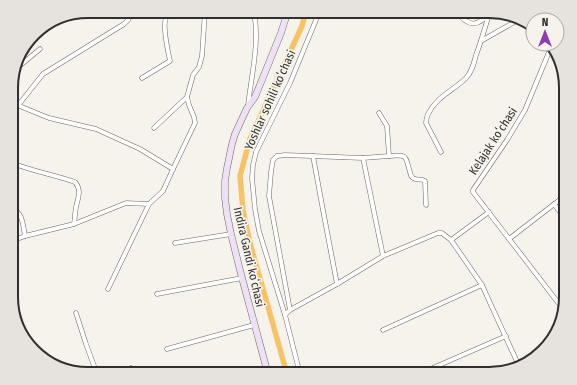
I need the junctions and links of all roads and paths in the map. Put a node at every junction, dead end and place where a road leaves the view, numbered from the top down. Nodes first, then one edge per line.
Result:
1 (129, 18) edge
2 (166, 18) edge
3 (205, 18) edge
4 (255, 18) edge
5 (286, 18) edge
6 (316, 18) edge
7 (463, 18) edge
8 (485, 18) edge
9 (488, 18) edge
10 (514, 23) edge
11 (481, 41) junction
12 (40, 49) dead end
13 (549, 52) edge
14 (23, 63) edge
15 (142, 78) dead end
16 (188, 97) junction
17 (18, 104) edge
18 (18, 105) edge
19 (247, 108) junction
20 (379, 113) dead end
21 (154, 128) dead end
22 (441, 152) dead end
23 (313, 156) junction
24 (389, 156) junction
25 (363, 158) junction
26 (18, 166) edge
27 (173, 169) junction
28 (559, 200) edge
29 (149, 204) junction
30 (554, 204) junction
31 (426, 205) dead end
32 (559, 211) edge
33 (18, 212) edge
34 (489, 212) junction
35 (74, 224) junction
36 (231, 234) junction
37 (25, 236) junction
38 (509, 238) junction
39 (18, 239) edge
40 (451, 240) junction
41 (175, 244) dead end
42 (383, 256) junction
43 (242, 278) junction
44 (337, 284) junction
45 (482, 285) junction
46 (108, 288) dead end
47 (157, 294) dead end
48 (559, 304) edge
49 (290, 310) junction
50 (76, 313) dead end
51 (286, 315) junction
52 (254, 325) junction
53 (383, 330) dead end
54 (506, 336) junction
55 (167, 349) dead end
56 (517, 361) edge
57 (94, 367) edge
58 (266, 367) edge
59 (298, 367) edge
60 (434, 367) edge

1 - 17 street
2 - 15 street
3 - 16 street
4 - 19 street
5 - 19 street, Indira Gandi koʻchasi
6 - 51 street, Yoshlar sohili koʻchasi
7 - 8 street
9 - 11 street
10 - 11 street
11 - 22 street
12 - 14 street
13 - 34 street, Kelajak koʻchasi
16 - 21 street
16 - 27 street
18 - 27 street
19 - 36 street, Indira Gandi koʻchasi
20 - 24 street
23 - 25 street
23 - 44 street
23 - 49 street
24 - 25 street
24 - 31 street
25 - 42 street
26 - 35 street
27 - 29 street
28 - 30 street
29 - 35 street
29 - 46 street
30 - 32 street
30 - 38 street
33 - 37 street
34 - 38 street, Kelajak koʻchasi
34 - 40 street
35 - 37 street
36 - 41 street
36 - 43 street, Indira Gandi koʻchasi
37 - 39 street
38 - 48 street, Kelajak koʻchasi
40 - 42 street
40 - 45 street
42 - 44 street
43 - 47 street
43 - 52 street, Indira Gandi koʻchasi
44 - 49 street
45 - 53 street
45 - 54 street
49 - 51 street
50 - 57 street
51 - 59 street, Yoshlar sohili koʻchasi
52 - 55 street
52 - 58 street, Indira Gandi koʻchasi
54 - 56 street
54 - 60 street

